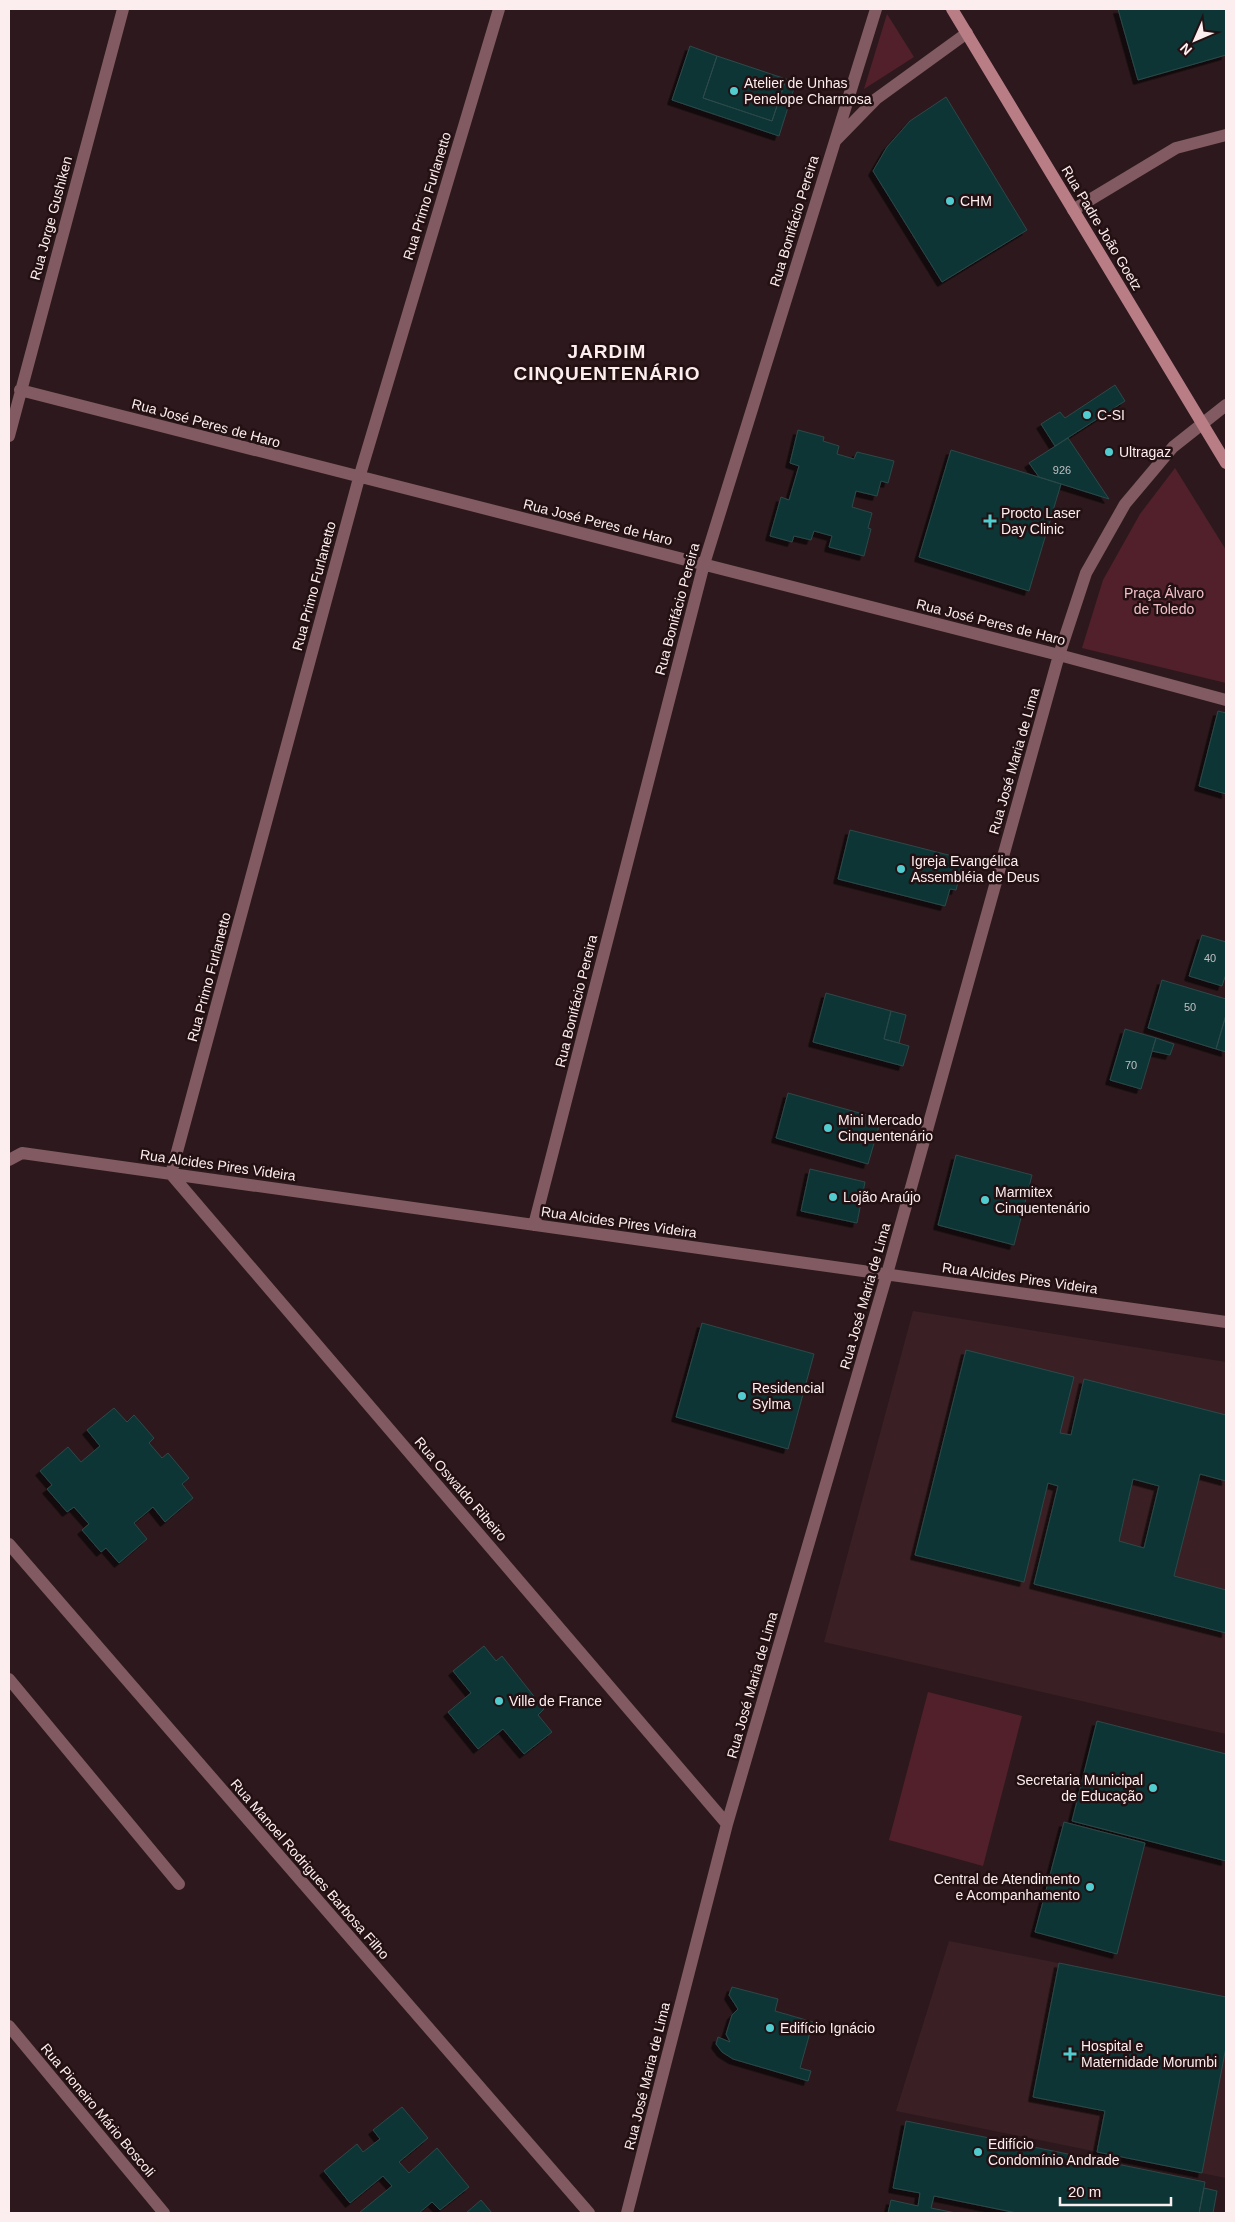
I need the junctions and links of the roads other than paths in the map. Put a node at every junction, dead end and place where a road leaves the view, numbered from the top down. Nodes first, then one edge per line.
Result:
1 (123, 9) edge
2 (499, 9) edge
3 (876, 9) edge
4 (952, 9) edge
5 (967, 33) junction
6 (1226, 135) edge
7 (834, 142) junction
8 (1074, 210) junction
9 (20, 390) junction
10 (1226, 405) edge
11 (1203, 424) junction
12 (9, 436) edge
13 (1226, 463) edge
14 (359, 478) junction
15 (704, 564) junction
16 (1059, 655) junction
17 (1226, 700) edge
18 (9, 1160) edge
19 (171, 1174) junction
20 (534, 1225) junction
21 (887, 1274) junction
22 (1226, 1322) edge
23 (9, 1544) edge
24 (9, 1679) edge
25 (727, 1824) junction
26 (179, 1884) dead end
27 (9, 2026) edge
28 (164, 2213) edge
29 (588, 2213) edge
30 (628, 2213) edge

1 - 9 street, Rua Jorge Gushiken
2 - 14 street, Rua Primo Furlanetto
3 - 7 street, Rua Bonifácio Pereira
4 - 5 street, Rua Padre João Goetz
5 - 7 street
5 - 8 street, Rua Padre João Goetz
6 - 8 street
7 - 15 street, Rua Bonifácio Pereira
8 - 11 street, Rua Padre João Goetz
9 - 12 street, Rua Jorge Gushiken
9 - 14 street, Rua José Peres de Haro
10 - 11 street, Rua José Maria de Lima
11 - 13 street, Rua Padre João Goetz
11 - 16 street, Rua José Maria de Lima
14 - 15 street, Rua José Peres de Haro
14 - 19 street, Rua Primo Furlanetto
15 - 16 street, Rua José Peres de Haro
15 - 20 street, Rua Bonifácio Pereira
16 - 17 street, Rua José Peres de Haro
16 - 21 street, Rua José Maria de Lima
18 - 19 street, Rua Alcides Pires Videira
19 - 20 street, Rua Alcides Pires Videira
19 - 25 street, Rua Oswaldo Ribeiro
20 - 21 street, Rua Alcides Pires Videira
21 - 22 street, Rua Alcides Pires Videira
21 - 25 street, Rua José Maria de Lima
23 - 29 street, Rua Manoel Rodrigues Barbosa Filho
24 - 26 street
25 - 30 street, Rua José Maria de Lima
27 - 28 street, Rua Pioneiro Mário Boscoli

